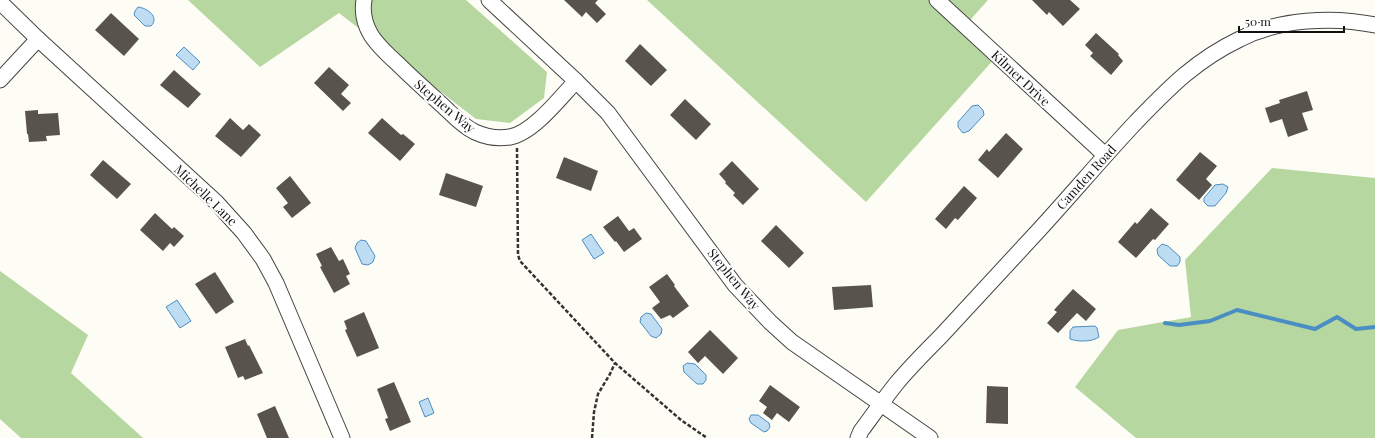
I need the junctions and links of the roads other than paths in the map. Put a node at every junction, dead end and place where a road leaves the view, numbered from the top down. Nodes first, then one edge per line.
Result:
1 (364, 0) edge
2 (489, 0) edge
3 (937, 0) edge
4 (0, 2) edge
5 (1375, 25) edge
6 (38, 39) junction
7 (0, 80) edge
8 (576, 81) junction
9 (1105, 155) junction
10 (881, 404) junction
11 (342, 438) edge
12 (858, 438) edge
13 (930, 438) edge

1 - 8 street, Stephen Way
2 - 8 street, Stephen Way
3 - 9 street, Kilmer Drive
4 - 6 street, Michelle Lane
5 - 9 street, Camden Road
6 - 7 street
6 - 11 street, Michelle Lane
8 - 10 street, Stephen Way
9 - 10 street, Camden Road
10 - 12 street, Camden Road
10 - 13 street, Stephen Way

